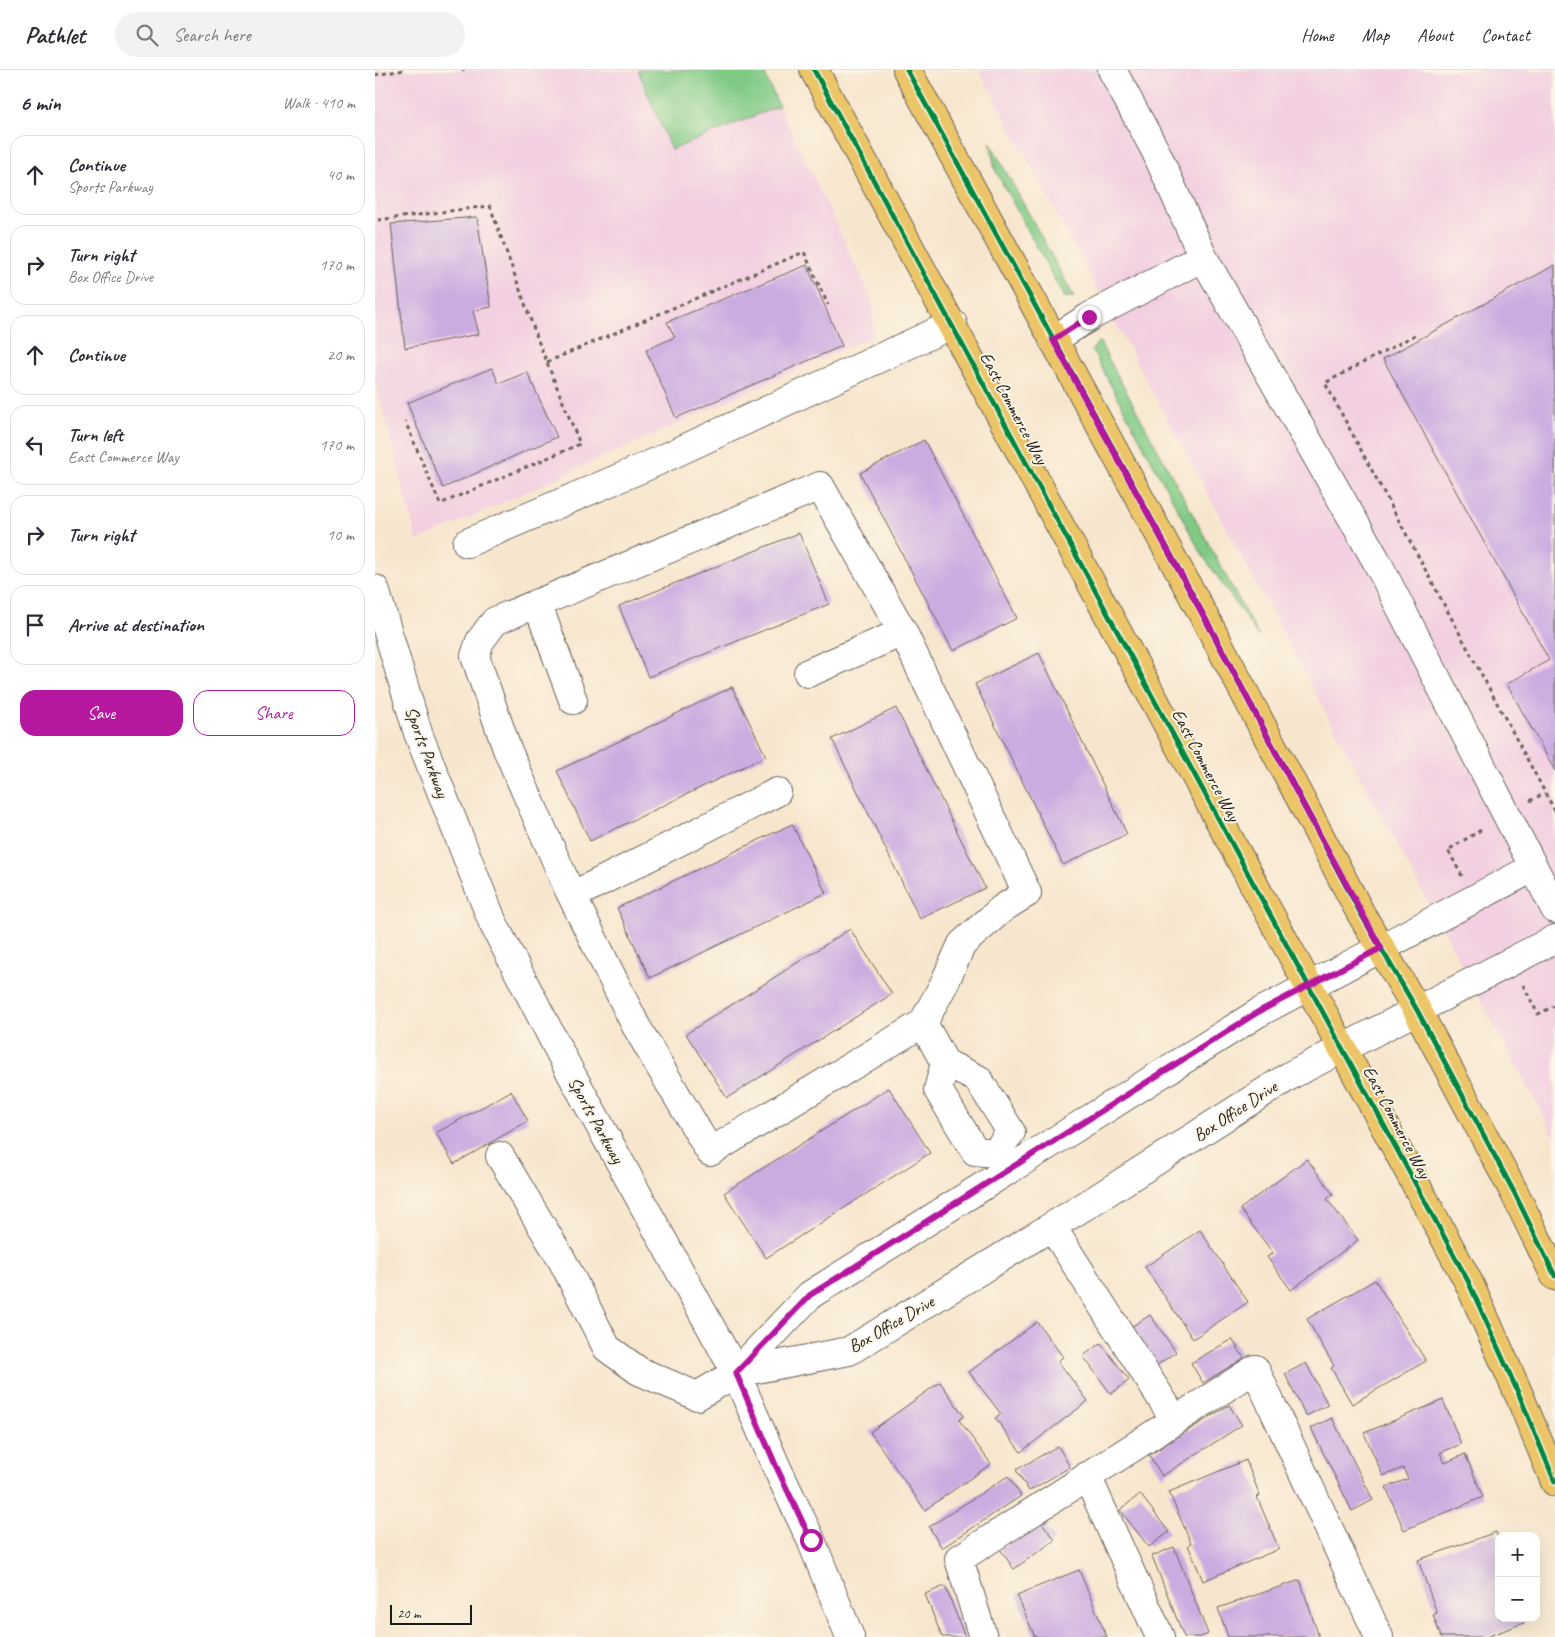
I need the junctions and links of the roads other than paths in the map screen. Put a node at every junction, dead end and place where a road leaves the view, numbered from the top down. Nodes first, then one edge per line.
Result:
1 (814, 70) edge
2 (907, 70) edge
3 (1112, 70) edge
4 (1203, 257) junction
5 (953, 324) junction
6 (1053, 340) junction
7 (467, 543) dead end
8 (375, 589) edge
9 (537, 603) junction
10 (903, 632) junction
11 (808, 673) dead end
12 (573, 700) dead end
13 (777, 792) dead end
14 (1533, 868) junction
15 (572, 896) junction
16 (1555, 908) edge
17 (1555, 940) edge
18 (1381, 948) junction
19 (1308, 986) junction
20 (1417, 1010) junction
21 (923, 1023) junction
22 (1342, 1049) junction
23 (945, 1063) junction
24 (500, 1156) dead end
25 (1000, 1162) junction
26 (1051, 1227) junction
27 (1555, 1276) edge
28 (736, 1373) junction
29 (1175, 1420) junction
30 (1087, 1476) junction
31 (1555, 1482) edge
32 (850, 1637) edge
33 (983, 1637) edge
34 (1160, 1637) edge
35 (1379, 1637) edge

1 - 5 main road, East Commerce Way
2 - 6 main road
3 - 4 street
4 - 6 street
4 - 14 street
5 - 7 street
5 - 19 main road, East Commerce Way
6 - 18 main road
8 - 28 street, Sports Parkway
9 - 10 street
9 - 12 street
9 - 15 street
10 - 11 street
10 - 21 street
13 - 15 street
14 - 16 street
14 - 18 street
15 - 21 street
17 - 20 street, Box Office Drive
18 - 19 street
18 - 20 main road
19 - 22 main road, East Commerce Way
19 - 25 street
20 - 22 street, Box Office Drive
20 - 27 main road
21 - 23 street
22 - 26 street, Box Office Drive
22 - 31 main road, East Commerce Way
23 - 25 street
23 - 25 street
24 - 28 street
25 - 28 street
26 - 28 street, Box Office Drive
26 - 29 street
28 - 32 street, Sports Parkway
29 - 30 street
29 - 35 street
30 - 33 street
30 - 34 street

